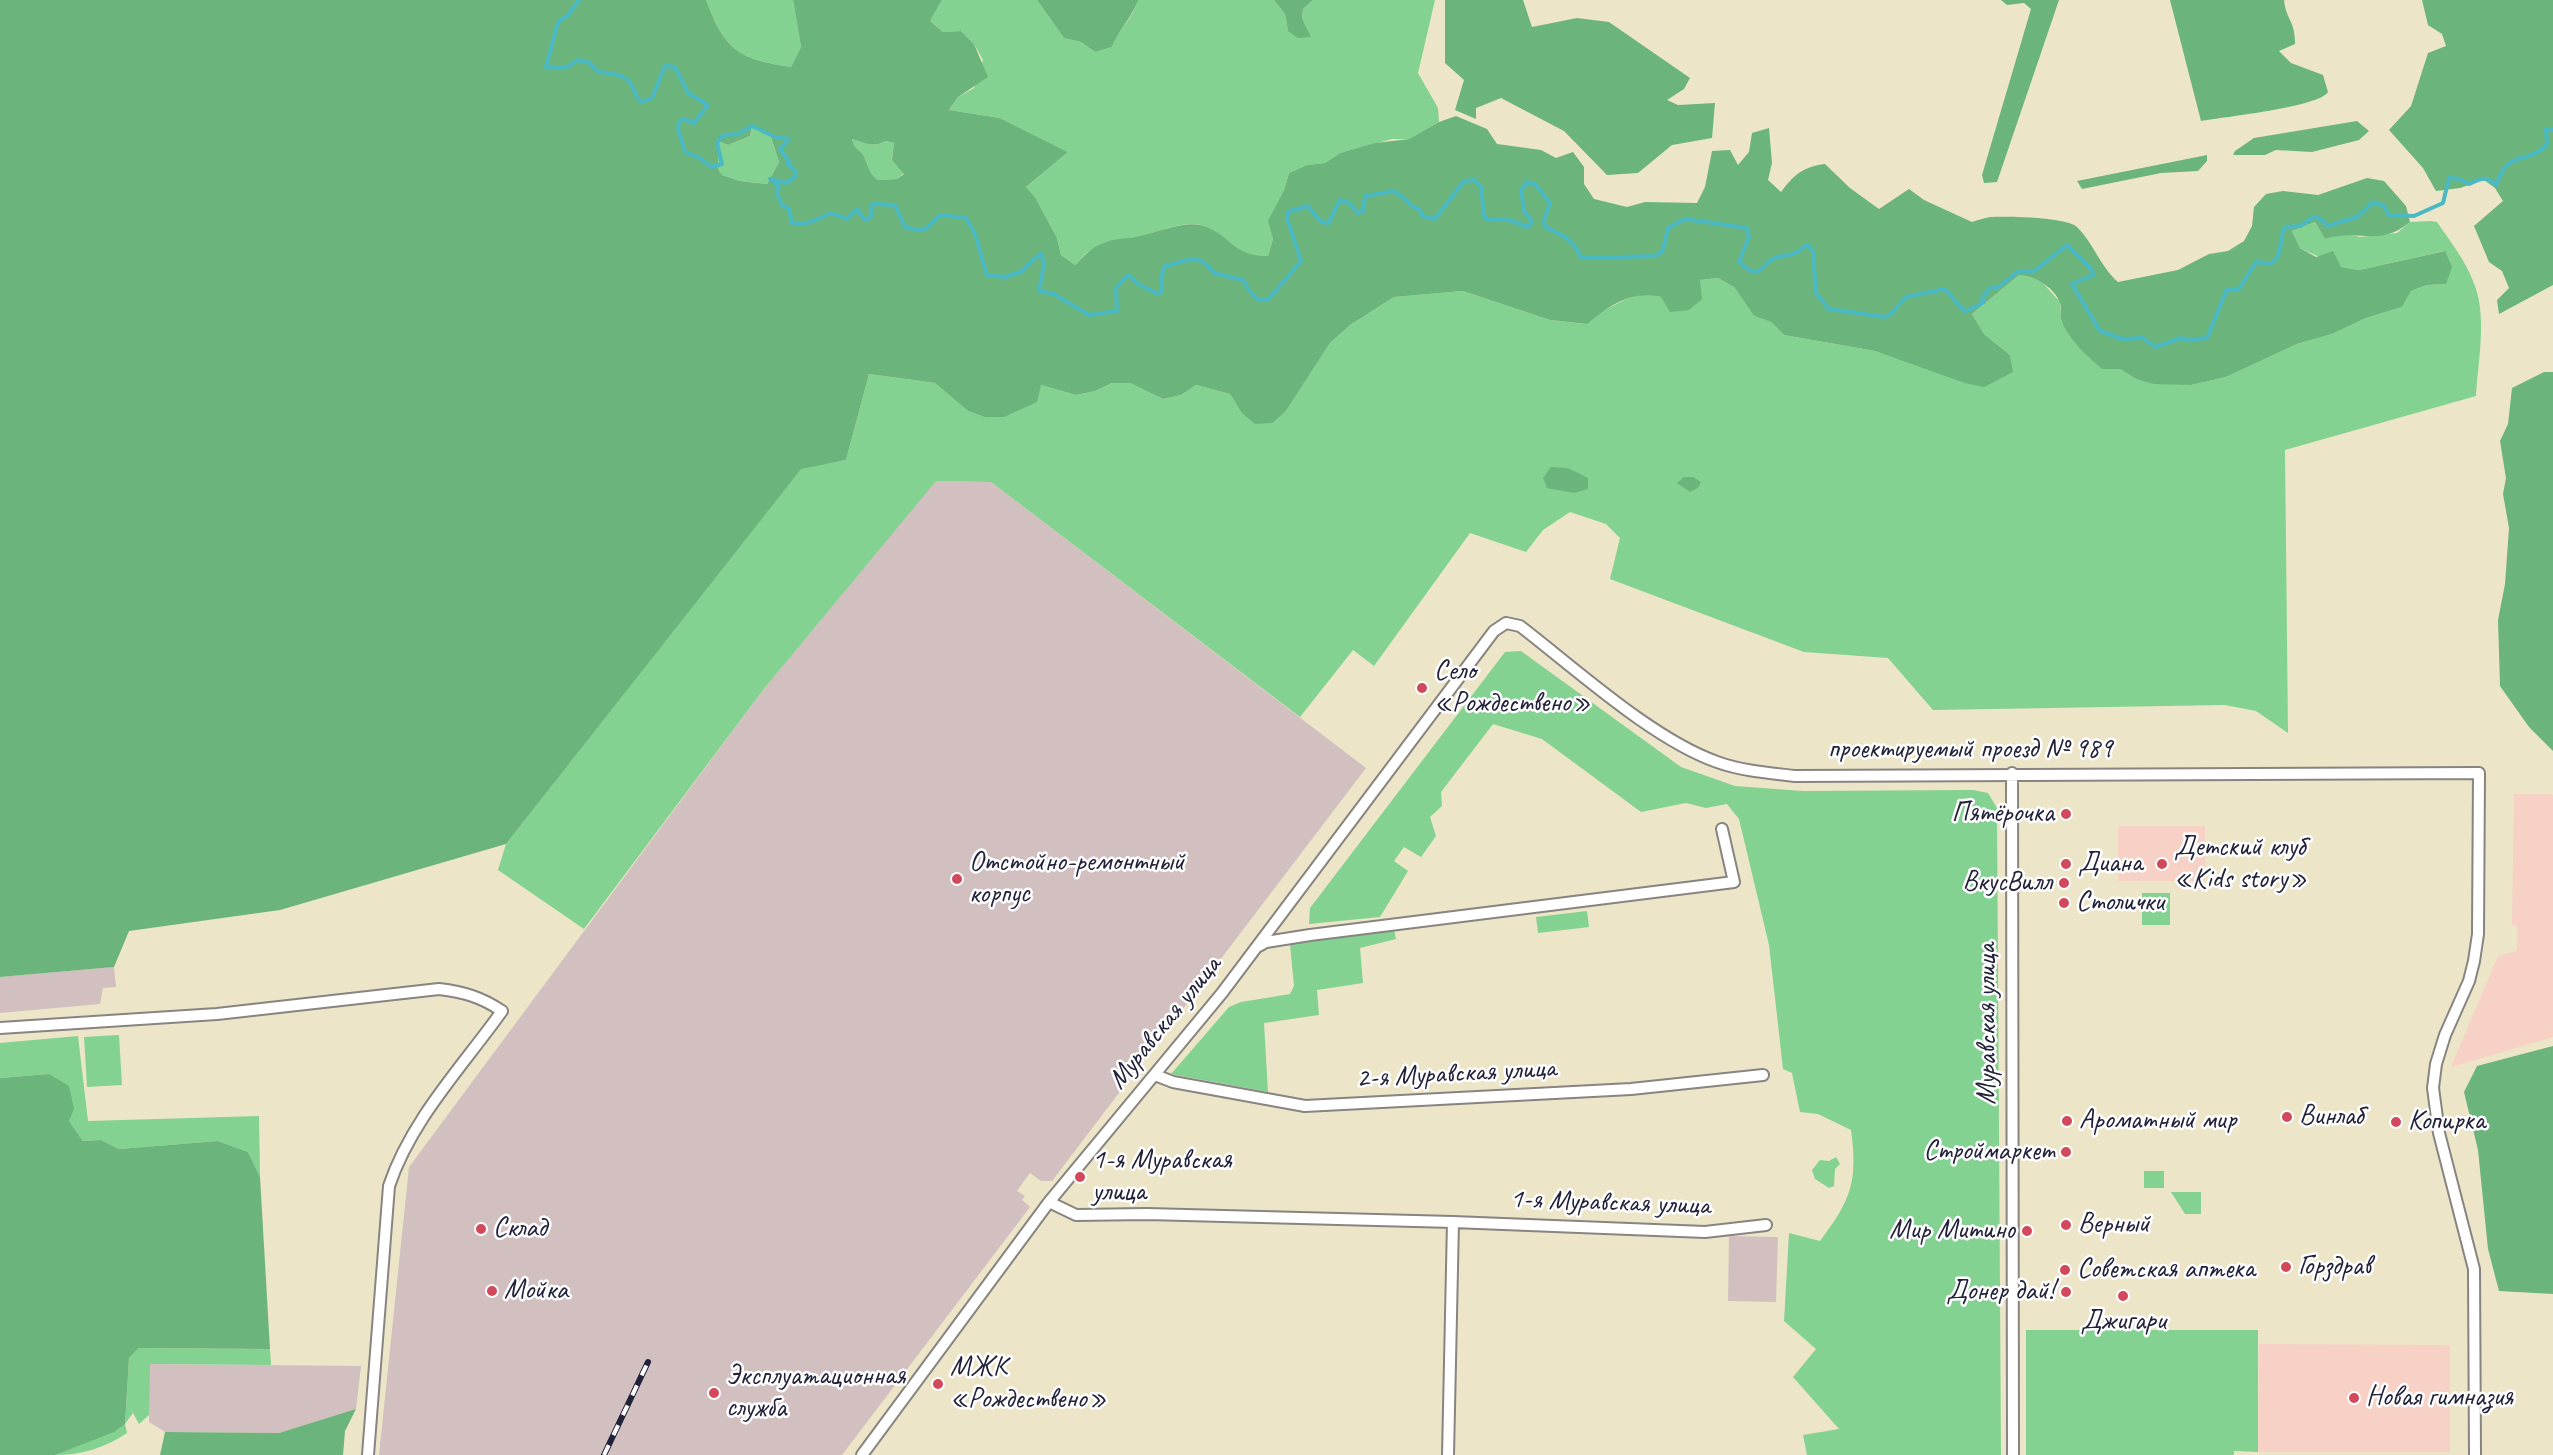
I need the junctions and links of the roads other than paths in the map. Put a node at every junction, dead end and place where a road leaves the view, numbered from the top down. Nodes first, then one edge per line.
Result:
1 (1506, 623) joint
2 (2012, 773) junction
3 (1722, 829) dead end
4 (1255, 948) junction
5 (0, 1028) edge
6 (1763, 1075) dead end
7 (1155, 1076) junction
8 (1049, 1202) junction
9 (1453, 1222) junction
10 (1766, 1225) dead end
11 (368, 1455) edge
12 (862, 1455) edge
13 (1448, 1455) edge
14 (2013, 1455) edge
15 (2475, 1455) edge

1 - 2 street, проектируемый проезд № 989
1 - 4 street, Муравская улица
2 - 14 street, Муравская улица
2 - 15 street, проектируемый проезд № 989
3 - 4 street
4 - 7 street, Муравская улица
5 - 11 street
6 - 7 street, 2-я Муравская улица
7 - 8 street, Муравская улица
8 - 9 street, 1-я Муравская улица
8 - 12 street, Муравская улица
9 - 10 street, 1-я Муравская улица
9 - 13 street

